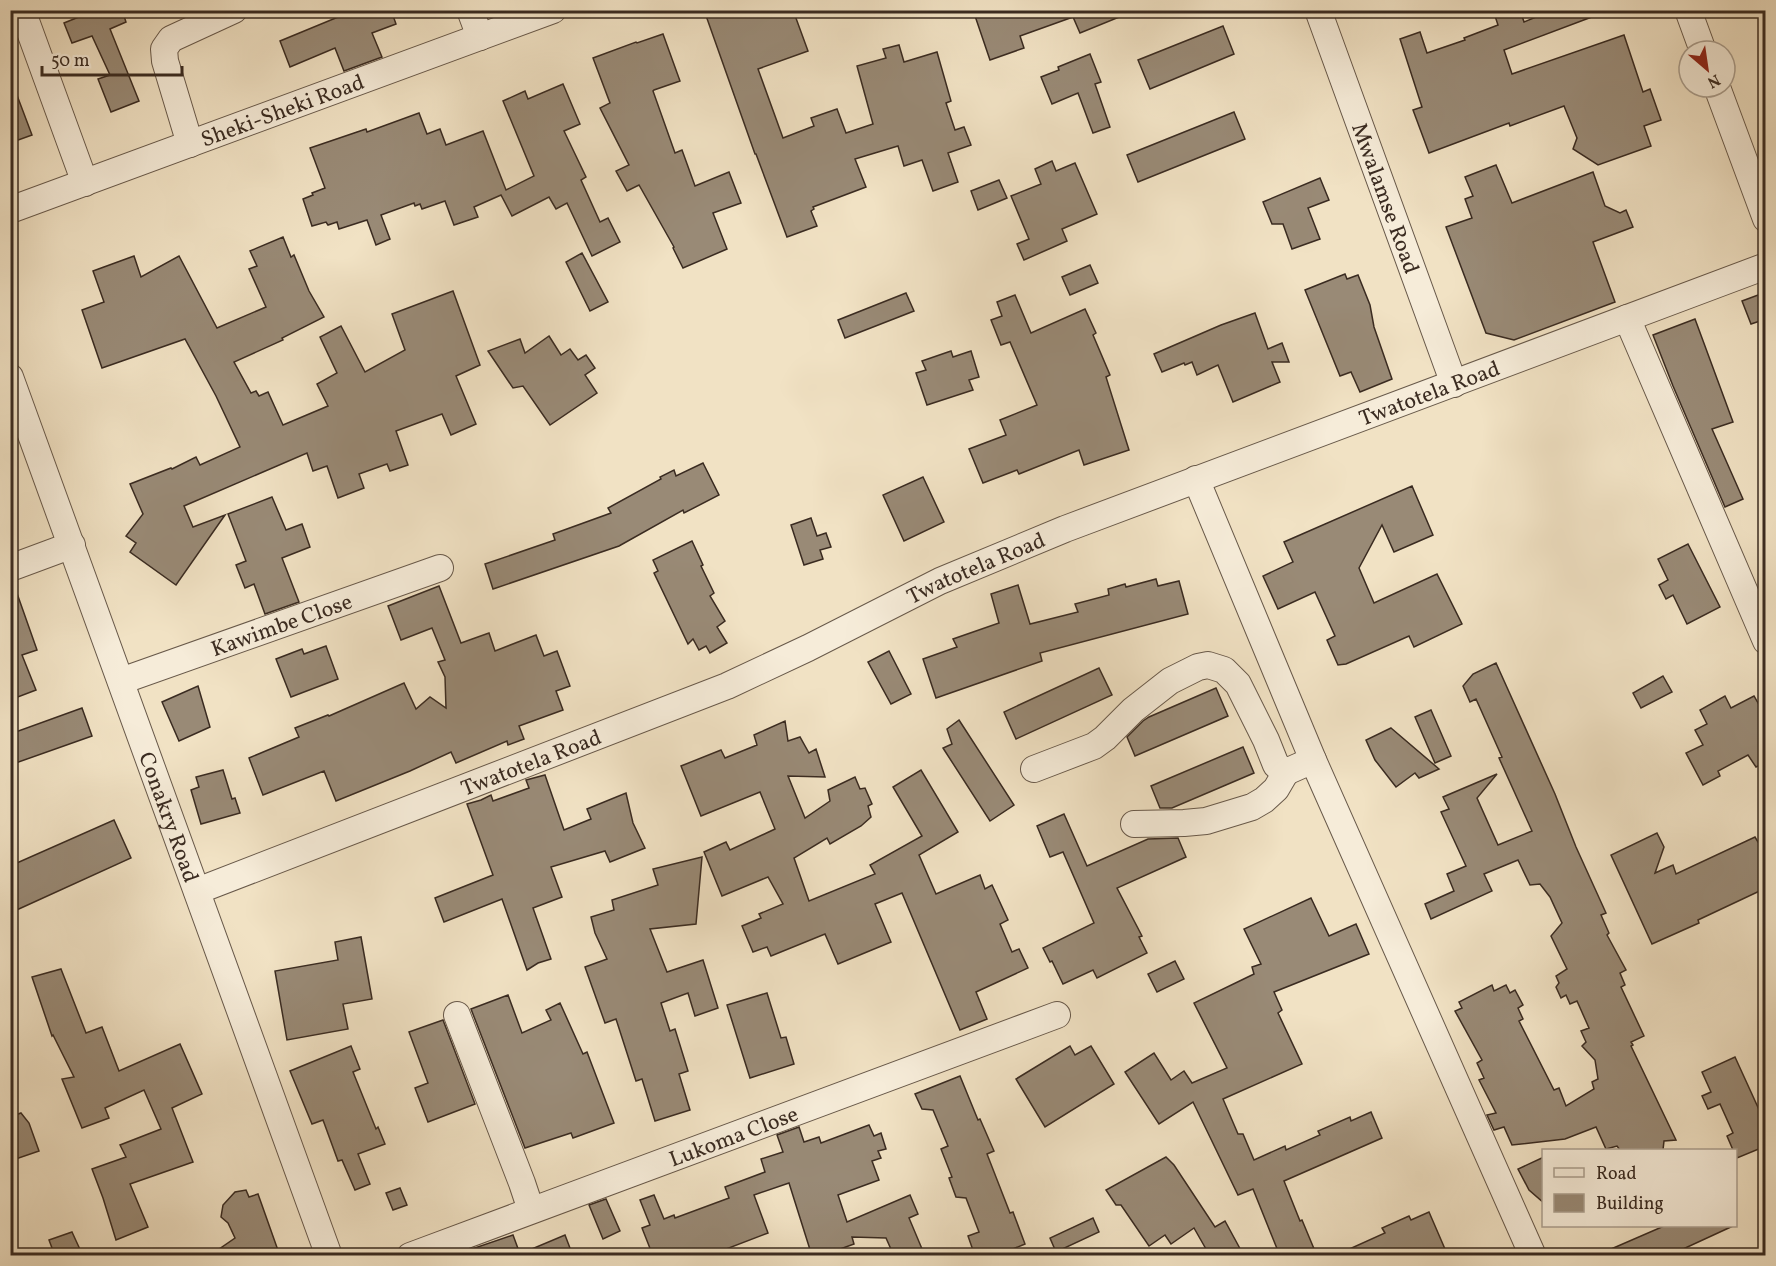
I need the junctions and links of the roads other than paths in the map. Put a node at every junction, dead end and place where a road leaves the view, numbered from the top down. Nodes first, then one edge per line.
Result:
1 (22, 10) edge
2 (234, 10) edge
3 (470, 10) edge
4 (553, 10) edge
5 (1318, 10) edge
6 (1688, 10) edge
7 (480, 38) junction
8 (1699, 39) edge
9 (1721, 99) edge
10 (190, 144) junction
11 (85, 183) junction
12 (10, 210) edge
13 (1766, 219) edge
14 (1766, 266) edge
15 (1627, 318) junction
16 (10, 377) edge
17 (1454, 384) junction
18 (1196, 479) junction
19 (72, 545) junction
20 (10, 568) edge
21 (440, 568) dead end
22 (1766, 641) edge
23 (121, 681) junction
24 (1313, 760) junction
25 (1034, 769) dead end
26 (1286, 772) junction
27 (1134, 824) dead end
28 (197, 891) junction
29 (457, 1015) dead end
30 (1057, 1015) dead end
31 (531, 1210) junction
32 (329, 1256) edge
33 (410, 1256) edge
34 (1533, 1256) edge

1 - 11 street
2 - 10 street
3 - 7 street
4 - 7 street, Sheki-Sheki Road
5 - 17 street, Mwalamse Road
6 - 8 street
7 - 10 street, Sheki-Sheki Road
9 - 13 street
10 - 11 street, Sheki-Sheki Road
11 - 12 street, Sheki-Sheki Road
14 - 15 street, Twatotela Road
15 - 17 street, Twatotela Road
15 - 22 street
16 - 19 street, Conakry Road
17 - 18 street, Twatotela Road
18 - 24 street
18 - 28 street, Twatotela Road
19 - 20 street
19 - 23 street, Conakry Road
21 - 23 street, Kawimbe Close
23 - 28 street, Conakry Road
24 - 26 street
24 - 34 street
25 - 26 street
26 - 27 street
28 - 32 street, Conakry Road
29 - 31 street
30 - 31 street, Lukoma Close
31 - 33 street, Lukoma Close

